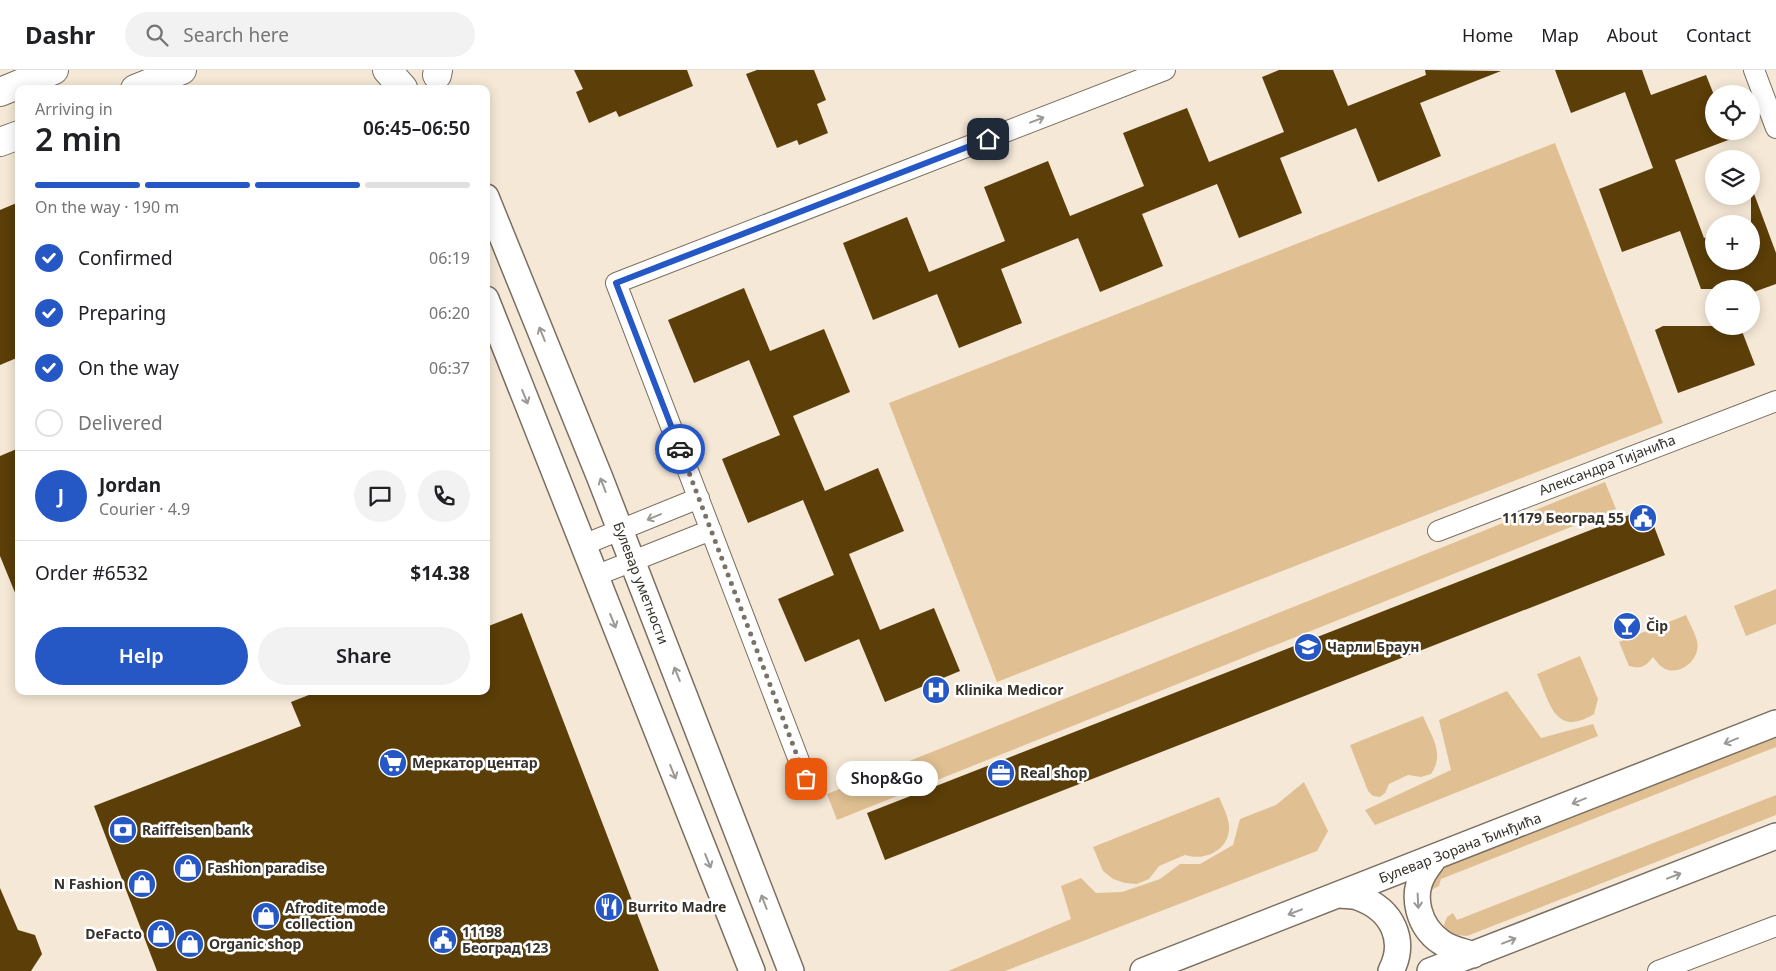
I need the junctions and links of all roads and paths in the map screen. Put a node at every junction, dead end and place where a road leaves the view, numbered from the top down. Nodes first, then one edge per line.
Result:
1 (54, 70) edge
2 (182, 70) edge
3 (1165, 70) edge
4 (1754, 70) edge
5 (17, 85) edge
6 (145, 85) edge
7 (15, 86) edge
8 (0, 92) edge
9 (1776, 128) edge
10 (15, 136) edge
11 (0, 142) edge
12 (490, 207) edge
13 (490, 309) edge
14 (1776, 401) edge
15 (698, 498) junction
16 (620, 530) junction
17 (711, 530) junction
18 (1438, 531) dead end
19 (583, 545) junction
20 (632, 561) junction
21 (595, 576) junction
22 (1776, 723) edge
23 (806, 779) dead end
24 (1776, 836) edge
25 (1747, 847) junction
26 (1776, 849) edge
27 (1435, 857) junction
28 (1340, 895) junction
29 (1776, 926) edge
30 (782, 948) junction
31 (1473, 955) junction
32 (751, 970) edge
33 (791, 971) edge
34 (803, 971) edge
35 (1143, 971) edge
36 (1391, 971) edge
37 (1430, 971) edge
38 (1658, 971) edge

1 - 5 main road
2 - 6 main road
15 -> 3 street
4 - 9 street
7 - 8 main road
10 - 11 main road
16 -> 12 street, Булевар уметности
13 -> 19 street
14 - 18 street, Александра Тијанића
15 -> 16 street
15 - 17 street
16 - 19 street
16 - 20 street, Булевар уметности
17 - 20 street
17 - 23 street
19 - 21 street
20 - 21 street
30 -> 20 street, Булевар уметности
21 -> 32 street
22 -> 27 street, Булевар Зорана Ђинђића
24 - 25 street
25 - 26 street
31 -> 25 street
27 - 28 street, Булевар Зорана Ђинђића
27 -> 31 street
28 -> 35 street, Булевар Зорана Ђинђића
28 - 36 street
29 - 38 street
30 - 33 street, Булевар уметности
30 - 34 street
31 - 37 street

